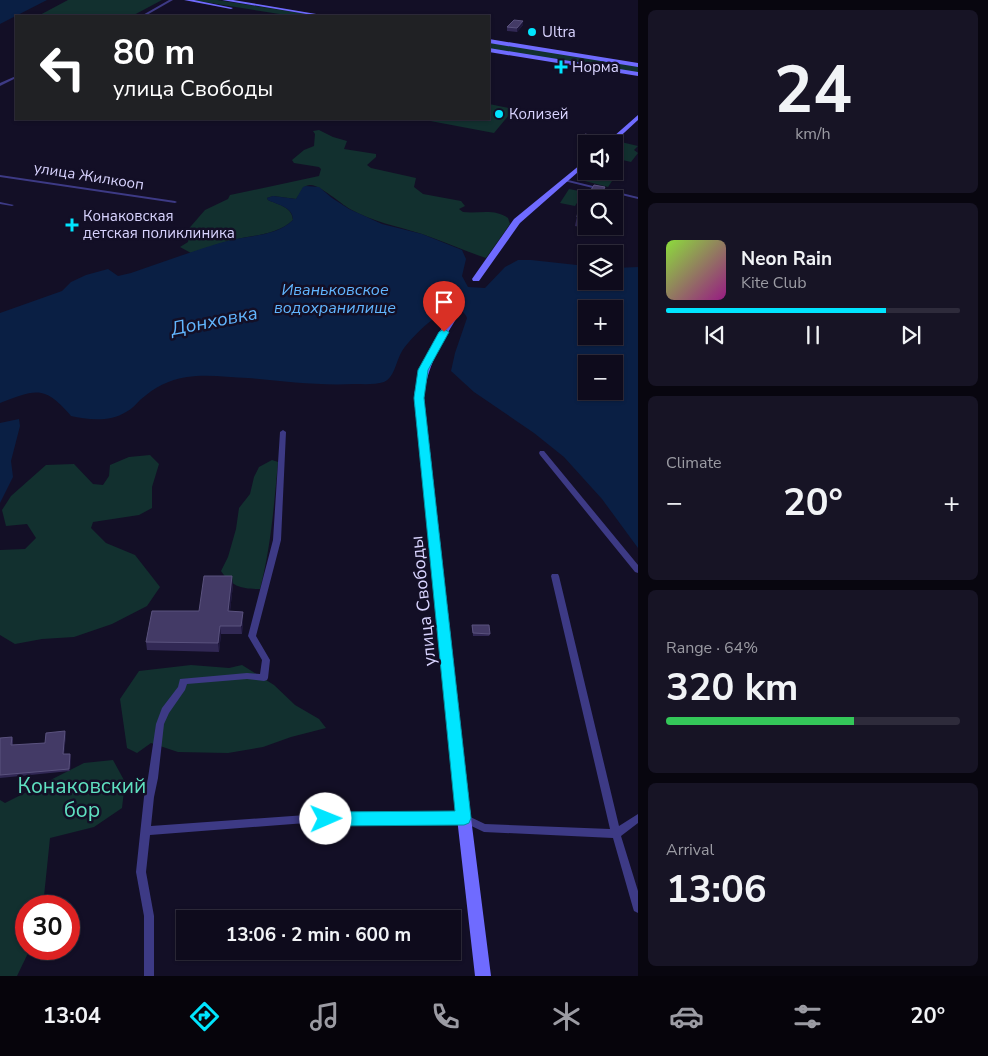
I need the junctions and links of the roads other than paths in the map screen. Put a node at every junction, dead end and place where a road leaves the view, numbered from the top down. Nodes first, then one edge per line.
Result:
1 (171, 0) edge
2 (186, 0) edge
3 (224, 0) edge
4 (270, 14) dead end
5 (145, 15) edge
6 (320, 15) edge
7 (490, 42) edge
8 (490, 50) edge
9 (638, 65) edge
10 (638, 74) edge
11 (15, 78) edge
12 (0, 85) edge
13 (638, 117) edge
14 (618, 135) edge
15 (578, 169) edge
16 (0, 176) edge
17 (566, 180) junction
18 (638, 198) edge
19 (175, 202) dead end
20 (0, 203) edge
21 (12, 205) dead end
22 (476, 279) dead end
23 (452, 319) dead end
24 (283, 432) dead end
25 (542, 453) dead end
26 (638, 570) edge
27 (555, 576) dead end
28 (464, 818) junction
29 (638, 818) edge
30 (145, 831) junction
31 (616, 834) junction
32 (638, 908) edge
33 (150, 976) edge
34 (483, 976) edge

1 - 5 street
2 - 4 main road
3 - 6 main road
7 - 9 main road
8 - 10 main road
11 - 12 street
13 - 14 main road
15 - 17 main road
16 - 19 street, улица Жилкооп
17 - 18 street
17 - 22 main road
20 - 21 street
23 - 28 main road, улица Свободы
24 - 30 street
25 - 26 street
27 - 31 street
28 - 30 street
28 - 31 street
28 - 34 main road, улица Свободы
29 - 31 street
30 - 33 street
31 - 32 street

